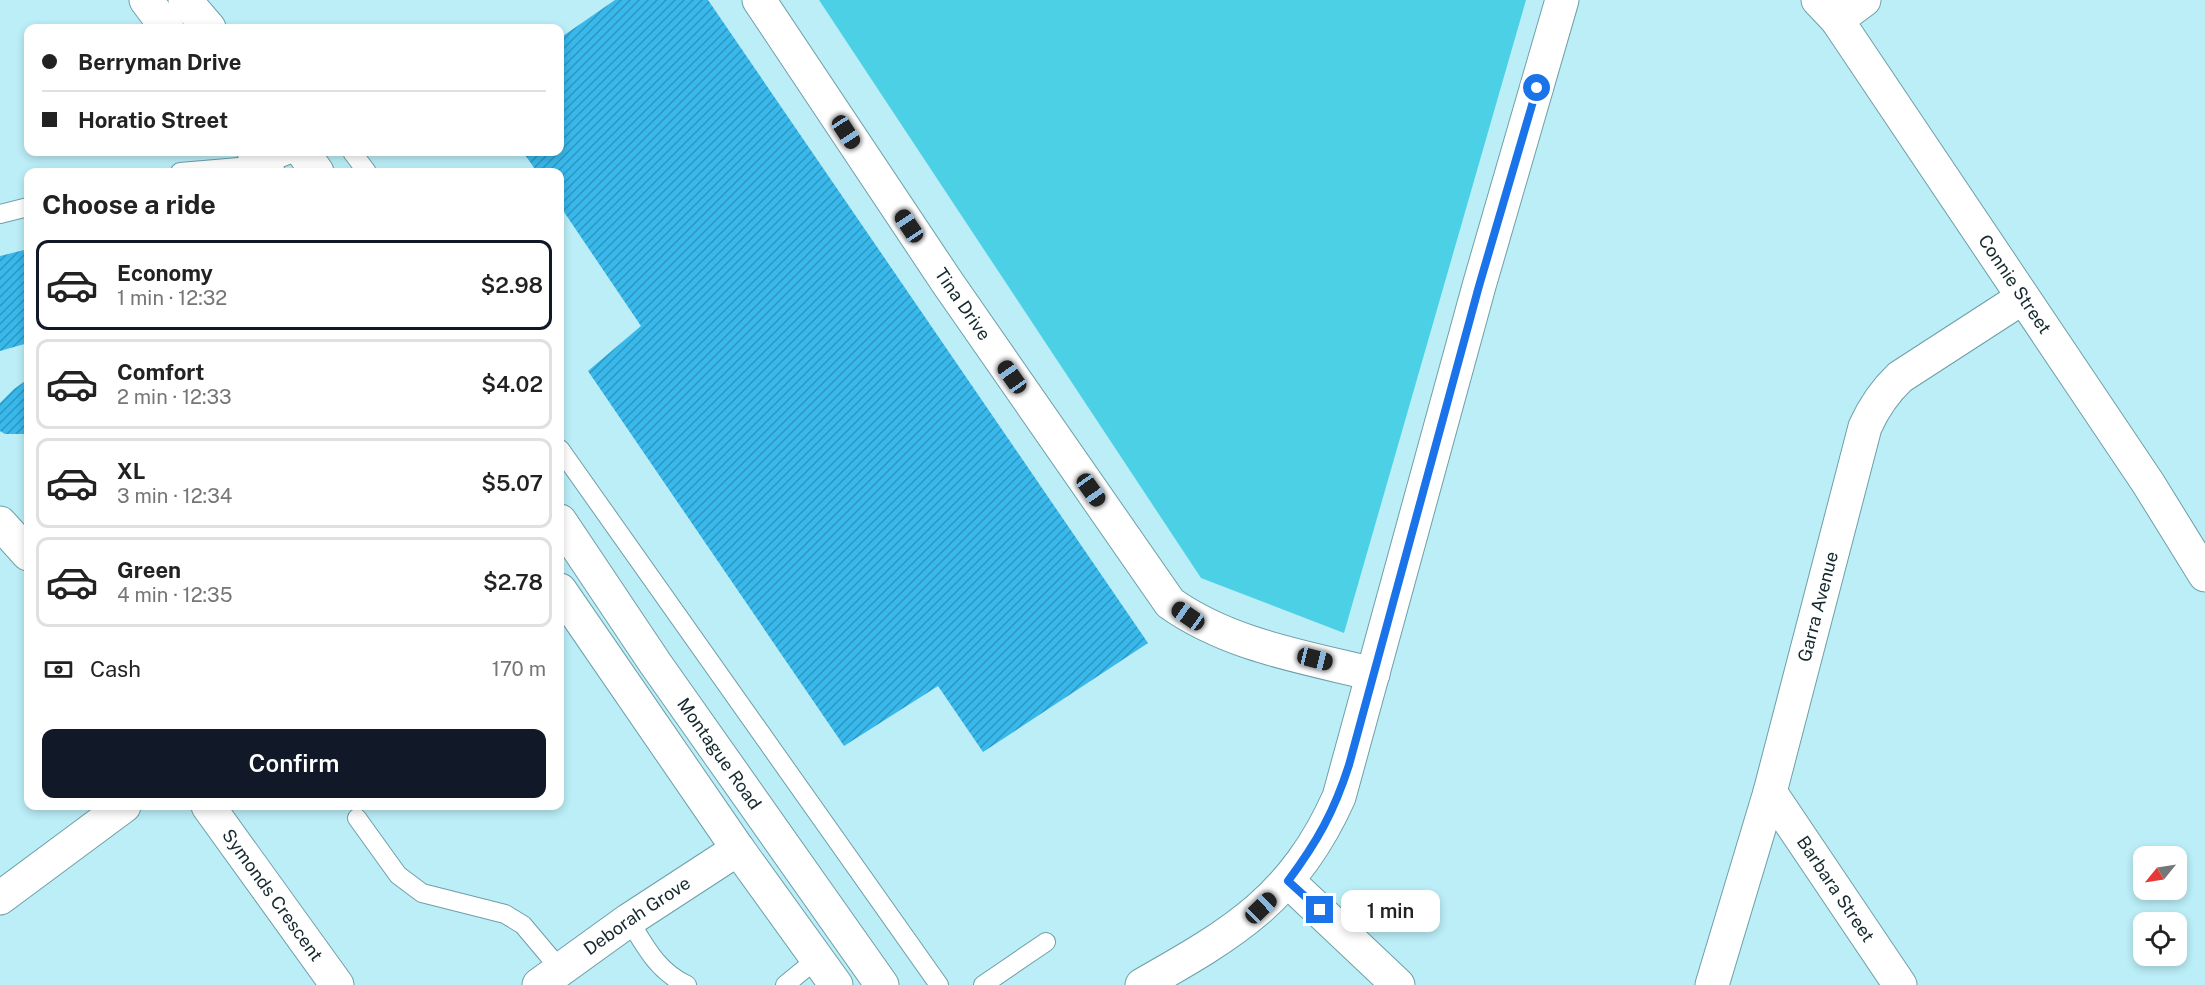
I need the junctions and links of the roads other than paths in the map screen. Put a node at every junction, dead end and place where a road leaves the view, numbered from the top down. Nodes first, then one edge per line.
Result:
1 (146, 0) edge
2 (185, 0) edge
3 (759, 0) edge
4 (1562, 0) edge
5 (1864, 0) edge
6 (1827, 10) edge
7 (164, 24) edge
8 (206, 24) edge
9 (284, 156) edge
10 (262, 163) edge
11 (216, 168) edge
12 (24, 208) edge
13 (0, 214) edge
14 (2022, 298) junction
15 (564, 455) edge
16 (0, 523) edge
17 (564, 527) edge
18 (24, 550) edge
19 (2205, 574) edge
20 (564, 596) edge
21 (1373, 675) junction
22 (1770, 792) junction
23 (119, 810) edge
24 (211, 810) edge
25 (357, 818) dead end
26 (771, 826) junction
27 (738, 849) junction
28 (1288, 881) junction
29 (0, 898) edge
30 (629, 920) junction
31 (1046, 942) dead end
32 (818, 958) junction
33 (549, 977) edge
34 (337, 985) edge
35 (687, 985) edge
36 (785, 985) edge
37 (836, 985) edge
38 (882, 985) edge
39 (939, 985) edge
40 (983, 985) edge
41 (1142, 985) edge
42 (1398, 985) edge
43 (1712, 985) edge
44 (1900, 985) edge

1 - 7 street
2 - 8 street
3 - 21 street, Tina Drive
4 - 21 street
5 - 6 street
6 - 14 street, Connie Street
9 - 10 lane
10 - 11 lane
12 - 13 lane
14 - 19 street, Connie Street
14 - 22 street, Garra Avenue
15 - 39 lane
16 - 18 street
17 - 26 street, Montague Road
20 - 27 street
21 - 28 street
22 - 43 street, Garra Avenue
22 - 44 street, Barbara Street
23 - 29 street
24 - 34 street, Symonds Crescent
25 - 33 lane
26 - 27 street, Deborah Grove
26 - 38 street, Montague Road
27 - 30 street, Deborah Grove
27 - 32 street
28 - 41 street
28 - 42 street
30 - 33 street, Deborah Grove
30 - 35 lane
31 - 40 lane
32 - 36 lane
32 - 37 street

